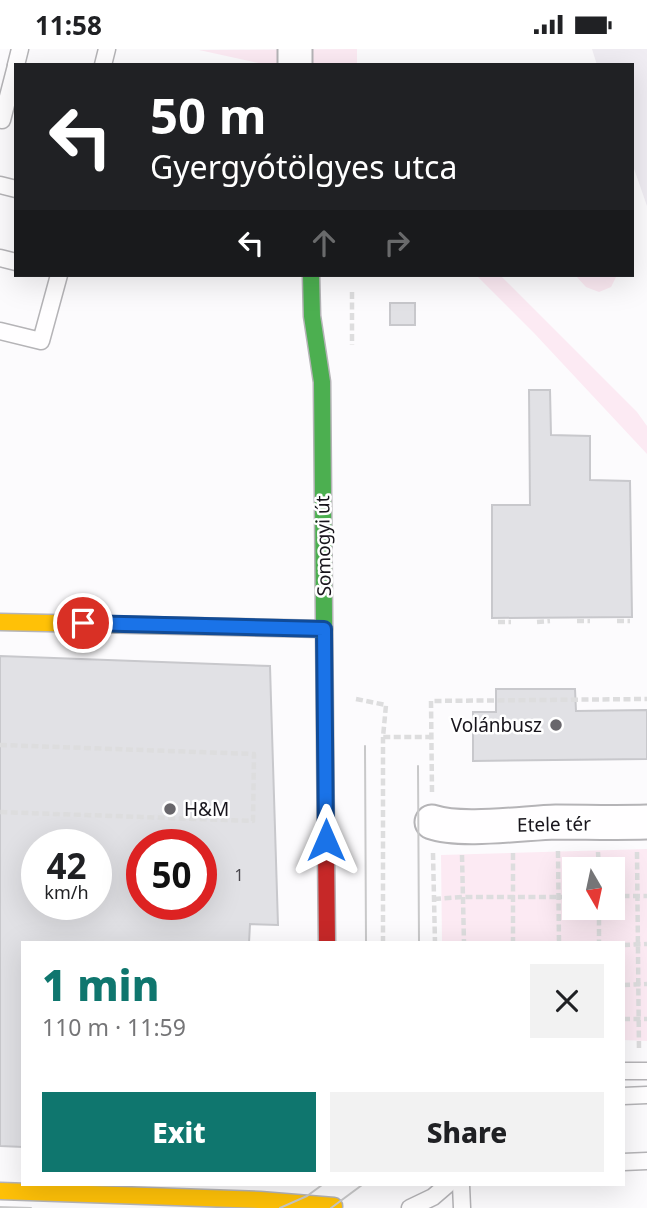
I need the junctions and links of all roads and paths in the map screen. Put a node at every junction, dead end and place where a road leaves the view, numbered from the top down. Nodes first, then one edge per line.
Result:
1 (14, 76) edge
2 (6, 121) edge
3 (58, 277) edge
4 (311, 277) edge
5 (0, 331) edge
6 (550, 621) dead end
7 (577, 621) dead end
8 (590, 621) dead end
9 (617, 621) dead end
10 (630, 621) dead end
11 (0, 622) edge
12 (498, 622) dead end
13 (511, 622) dead end
14 (537, 622) dead end
15 (324, 629) junction
16 (355, 699) dead end
17 (647, 699) edge
18 (383, 737) junction
19 (0, 745) edge
20 (0, 812) edge
21 (558, 822) junction
22 (642, 823) edge
23 (447, 824) joint
24 (513, 824) junction
25 (625, 896) edge
26 (637, 896) junction
27 (647, 896) edge
28 (462, 897) junction
29 (513, 897) junction
30 (559, 897) junction
31 (434, 899) dead end
32 (599, 921) edge
33 (327, 941) edge
34 (383, 941) edge
35 (464, 941) edge
36 (513, 941) edge
37 (559, 941) edge
38 (600, 941) edge
39 (647, 944) edge
40 (625, 945) edge
41 (638, 945) junction
42 (647, 984) edge
43 (625, 985) edge
44 (638, 985) junction
45 (625, 1019) edge
46 (639, 1019) junction
47 (647, 1019) edge
48 (639, 1051) dead end
49 (625, 1070) edge
50 (647, 1071) edge
51 (647, 1095) edge
52 (625, 1096) edge
53 (647, 1161) edge
54 (625, 1162) edge
55 (287, 1186) edge
56 (332, 1186) edge
57 (446, 1186) edge
58 (461, 1186) edge
59 (0, 1191) edge
60 (260, 1200) junction
61 (339, 1207) edge
62 (410, 1208) edge
63 (462, 1208) edge

1 - 2 lane
3 - 5 lane
4 - 15 main road, Somogyi út
6 - 14 path
7 - 8 path
9 - 10 path
11 - 15 main road
12 - 13 path
15 - 33 main road, Somogyi út
16 - 18 path
17 - 18 path
18 - 34 path
19 - 20 path
21 - 22 street, Etele tér
21 - 24 street, Etele tér
21 - 30 path
22 - 26 path
23 - 24 street, Etele tér
23 - 28 path
24 - 29 path
25 - 26 path
26 - 27 path
26 - 41 path
28 - 29 path
28 - 31 path
28 - 35 path
29 - 30 path
29 - 36 path
30 - 37 path
32 - 38 path
39 - 41 path
40 - 41 path
41 - 44 path
42 - 44 path
43 - 44 path
44 - 46 path
45 - 46 path
46 - 47 path
46 - 48 path
49 - 50 lane
51 - 52 lane
53 - 54 lane
55 - 60 main road
56 - 61 main road
57 - 62 lane
58 - 63 lane
59 - 60 main road
60 - 61 main road

